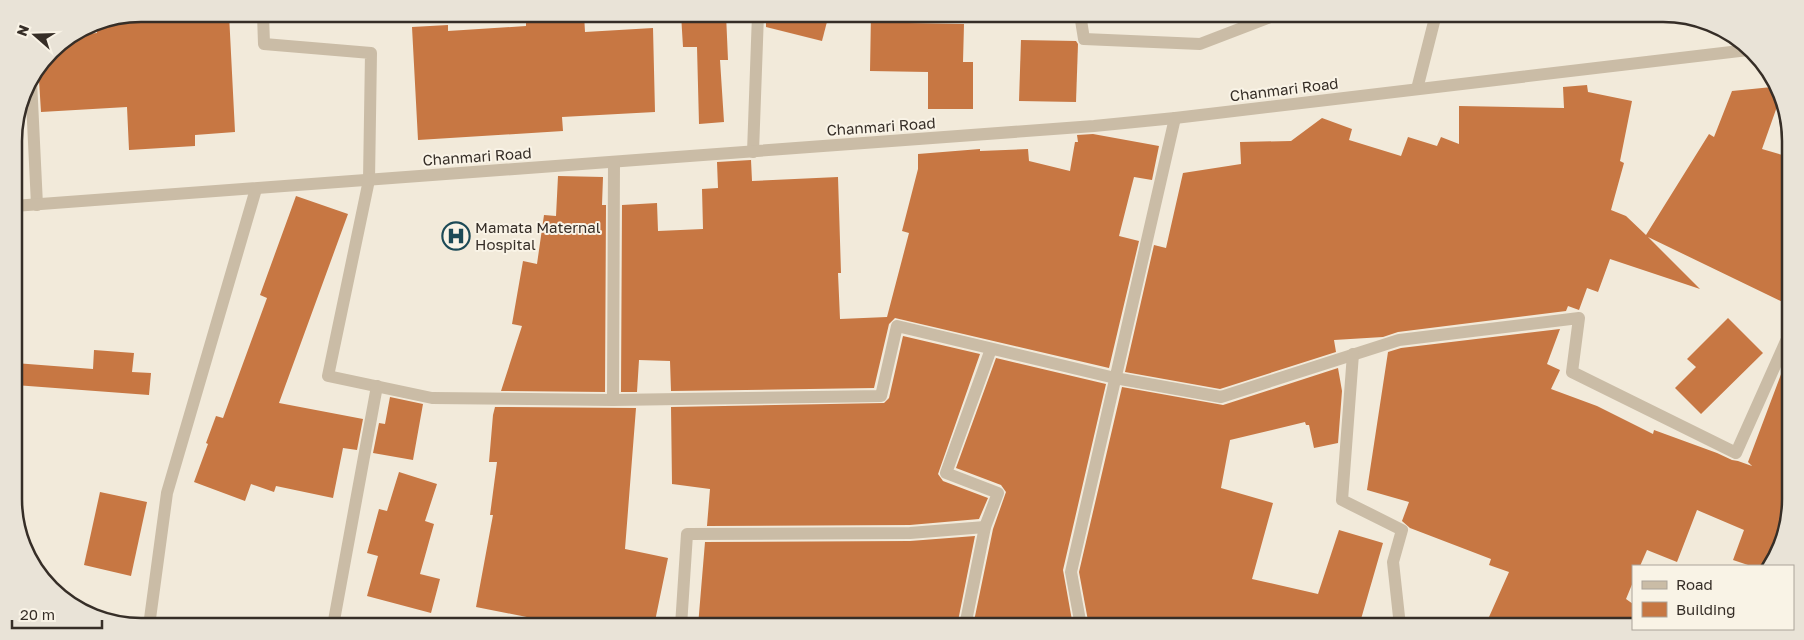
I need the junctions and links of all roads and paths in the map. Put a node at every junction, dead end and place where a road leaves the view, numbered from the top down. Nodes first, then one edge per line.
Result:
1 (263, 22) edge
2 (758, 22) edge
3 (1081, 22) edge
4 (1257, 22) edge
5 (1434, 22) edge
6 (1740, 51) edge
7 (1417, 89) junction
8 (32, 97) edge
9 (1175, 118) junction
10 (753, 152) junction
11 (614, 162) junction
12 (369, 180) junction
13 (256, 189) junction
14 (37, 205) junction
15 (23, 206) edge
16 (991, 349) junction
17 (1782, 350) edge
18 (1353, 354) junction
19 (1115, 378) junction
20 (377, 386) junction
21 (613, 400) junction
22 (985, 527) junction
23 (967, 617) edge
24 (1079, 617) edge
25 (1399, 617) edge
26 (150, 618) edge
27 (334, 618) edge
28 (682, 618) edge

1 - 12 street
2 - 10 street
3 - 4 street
5 - 7 street
6 - 7 street, Chanmari Road
7 - 9 street, Chanmari Road
8 - 14 street
9 - 10 street, Chanmari Road
9 - 19 street
10 - 11 street, Chanmari Road
11 - 12 street, Chanmari Road
11 - 21 street
12 - 13 street, Chanmari Road
12 - 20 street
13 - 14 street, Chanmari Road
13 - 26 street
14 - 15 street, Chanmari Road
16 - 19 street
16 - 21 street
16 - 22 street
17 - 18 street
18 - 19 street
18 - 25 street
19 - 24 street
20 - 21 street
20 - 27 street
22 - 23 street
22 - 28 street

